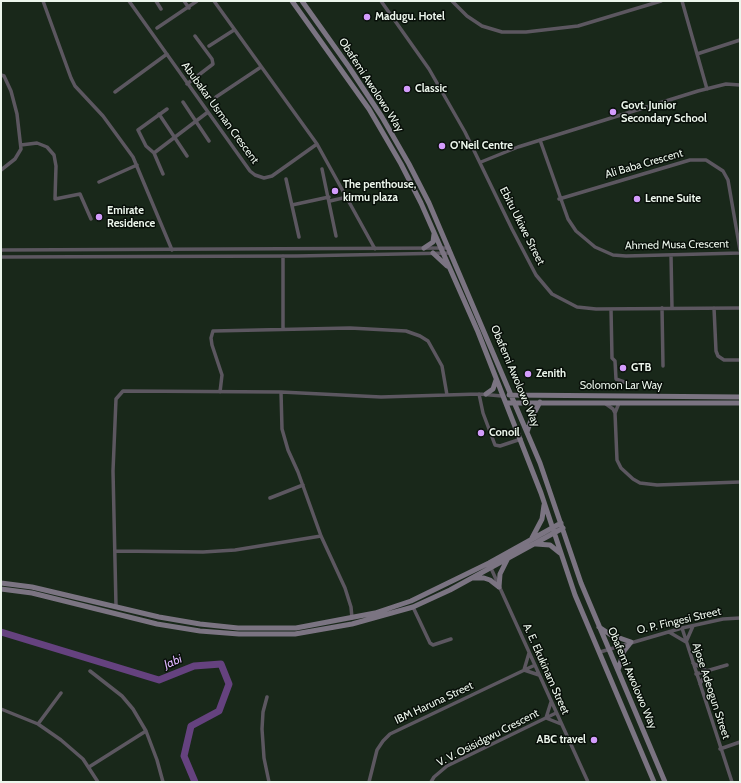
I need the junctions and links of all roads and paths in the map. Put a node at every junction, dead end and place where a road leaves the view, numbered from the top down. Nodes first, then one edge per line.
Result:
1 (43, 1) edge
2 (129, 1) edge
3 (156, 1) edge
4 (184, 1) edge
5 (197, 1) edge
6 (214, 1) edge
7 (292, 1) edge
8 (302, 1) edge
9 (381, 1) edge
10 (452, 1) edge
11 (661, 1) edge
12 (682, 1) edge
13 (189, 8) junction
14 (161, 9) dead end
15 (157, 28) dead end
16 (234, 30) junction
17 (195, 36) dead end
18 (740, 40) edge
19 (209, 46) dead end
20 (167, 54) junction
21 (697, 54) junction
22 (261, 67) junction
23 (1, 75) edge
24 (187, 84) junction
25 (740, 86) edge
26 (707, 89) junction
27 (115, 92) dead end
28 (216, 97) dead end
29 (183, 102) dead end
30 (167, 109) dead end
31 (208, 112) junction
32 (159, 114) junction
33 (196, 121) junction
34 (175, 137) junction
35 (540, 140) junction
36 (209, 141) dead end
37 (21, 144) junction
38 (317, 144) junction
39 (154, 153) junction
40 (187, 156) dead end
41 (481, 162) junction
42 (138, 165) junction
43 (322, 169) dead end
44 (1, 170) edge
45 (163, 174) dead end
46 (286, 179) dead end
47 (99, 182) dead end
48 (347, 197) junction
49 (330, 199) junction
50 (559, 199) junction
51 (292, 205) junction
52 (91, 219) dead end
53 (433, 231) junction
54 (336, 236) dead end
55 (299, 237) dead end
56 (424, 248) junction
57 (375, 249) junction
58 (1, 250) edge
59 (172, 250) junction
60 (442, 250) junction
61 (450, 250) junction
62 (740, 252) edge
63 (433, 253) junction
64 (378, 254) junction
65 (671, 255) junction
66 (283, 256) junction
67 (1, 257) edge
68 (453, 275) junction
69 (662, 308) junction
70 (672, 308) junction
71 (714, 308) junction
72 (740, 308) edge
73 (611, 309) junction
74 (283, 329) junction
75 (740, 360) edge
76 (663, 366) dead end
77 (496, 379) junction
78 (627, 383) dead end
79 (220, 392) junction
80 (281, 392) junction
81 (479, 394) junction
82 (486, 394) junction
83 (447, 395) junction
84 (511, 395) junction
85 (502, 396) junction
86 (740, 397) edge
87 (514, 402) junction
88 (540, 402) junction
89 (740, 402) edge
90 (506, 403) junction
91 (604, 403) junction
92 (620, 403) junction
93 (615, 413) junction
94 (527, 432) junction
95 (520, 438) junction
96 (740, 482) edge
97 (303, 485) junction
98 (270, 498) dead end
99 (544, 502) junction
100 (562, 525) junction
101 (554, 530) junction
102 (322, 536) junction
103 (532, 542) junction
104 (115, 551) junction
105 (561, 555) junction
106 (508, 557) junction
107 (490, 565) junction
108 (470, 579) junction
109 (1, 583) edge
110 (499, 587) junction
111 (1, 589) edge
112 (116, 606) junction
113 (413, 607) junction
114 (352, 618) junction
115 (740, 618) edge
116 (598, 626) junction
117 (693, 626) junction
118 (682, 628) junction
119 (283, 631) junction
120 (669, 632) junction
121 (451, 640) dead end
122 (631, 642) junction
123 (686, 642) junction
124 (608, 649) junction
125 (600, 652) junction
126 (529, 653) junction
127 (693, 663) junction
128 (535, 665) junction
129 (727, 665) dead end
130 (524, 670) junction
131 (617, 670) junction
132 (90, 671) dead end
133 (707, 671) junction
134 (696, 674) junction
135 (539, 675) junction
136 (700, 684) junction
137 (61, 693) dead end
138 (267, 697) dead end
139 (551, 702) junction
140 (1, 709) edge
141 (556, 713) junction
142 (546, 718) junction
143 (38, 724) junction
144 (561, 724) junction
145 (146, 731) junction
146 (740, 742) edge
147 (720, 749) junction
148 (90, 767) junction
149 (98, 782) edge
150 (163, 782) edge
151 (269, 782) edge
152 (369, 782) edge
153 (431, 782) edge
154 (588, 782) edge
155 (654, 782) edge
156 (665, 782) edge
157 (732, 782) edge

1 - 42 street
2 - 20 street, Abubakar Usman Crescent
3 - 14 street
4 - 13 street
5 - 13 street
6 - 16 street
7 - 53 main road, Obafemi Awolowo Way
8 - 61 main road, Obafemi Awolowo Way
9 - 41 street, Ebitu Ukiwe Street
10 - 11 street
12 - 21 street
13 - 15 street
16 - 19 street
16 - 22 street
17 - 24 street
18 - 21 street
20 - 24 street, Abubakar Usman Crescent
20 - 27 street
21 - 26 street
22 - 28 street
22 - 38 street
23 - 37 street
24 - 31 street, Abubakar Usman Crescent
25 - 26 street
26 - 35 street
29 - 33 street
30 - 32 street
31 - 33 street
31 - 38 street, Abubakar Usman Crescent
32 - 34 street
32 - 39 street
33 - 34 street
33 - 36 street
34 - 39 street
34 - 40 street
35 - 41 street
35 - 50 street, Ahmed Musa Crescent
37 - 44 street
37 - 52 street
38 - 48 street
39 - 45 street
41 - 73 street, Ebitu Ukiwe Street
42 - 47 street
42 - 59 street
43 - 49 street
46 - 51 street
48 - 49 street
48 - 57 street
49 - 51 street
49 - 54 street
50 - 62 street, Ali Baba Crescent
50 - 65 street, Ahmed Musa Crescent
51 - 55 street
53 - 56 main road
53 - 60 main road, Obafemi Awolowo Way
56 - 57 street
56 - 60 street
57 - 59 street
57 - 64 street
58 - 59 street
60 - 61 street
60 - 63 street
60 - 68 main road, Obafemi Awolowo Way
61 - 84 main road, Obafemi Awolowo Way
62 - 65 street, Ahmed Musa Crescent
63 - 64 street
63 - 68 main road
64 - 66 street
65 - 70 street
66 - 67 street
66 - 74 street
68 - 77 main road, Obafemi Awolowo Way
69 - 70 street, Ebitu Ukiwe Street
69 - 73 street, Ebitu Ukiwe Street
69 - 76 street
70 - 71 street, Ebitu Ukiwe Street
71 - 72 street, Ebitu Ukiwe Street
71 - 75 street
73 - 78 street
74 - 79 street
74 - 83 street
77 - 82 main road
77 - 85 main road, Obafemi Awolowo Way
79 - 80 street
79 - 104 street
80 - 83 street
80 - 97 street
81 - 82 street
81 - 83 street
81 - 95 street
82 - 85 street
84 - 85 main road, Solomon Lar Way
84 - 86 main road, Solomon Lar Way
84 - 87 main road, Obafemi Awolowo Way
85 - 90 main road, Obafemi Awolowo Way
87 - 88 main road, Solomon Lar Way
87 - 90 main road, Solomon Lar Way
87 - 94 main road, Obafemi Awolowo Way
88 - 91 main road, Solomon Lar Way
88 - 94 main road
89 - 92 main road, Solomon Lar Way
90 - 95 main road, Obafemi Awolowo Way
91 - 92 main road, Solomon Lar Way
91 - 93 street
92 - 93 street
93 - 96 street
94 - 100 main road, Obafemi Awolowo Way
95 - 99 main road, Obafemi Awolowo Way
97 - 98 street
97 - 102 street
99 - 101 main road, Obafemi Awolowo Way
99 - 103 main road
100 - 101 main road
100 - 116 main road, Obafemi Awolowo Way
101 - 103 main road
101 - 105 main road, Obafemi Awolowo Way
102 - 104 street
102 - 114 street
103 - 105 main road
103 - 106 main road
103 - 107 main road
104 - 112 street
105 - 125 main road, Obafemi Awolowo Way
106 - 107 main road
106 - 110 main road
107 - 108 main road
107 - 110 street, A. E. Ekukinam Street
107 - 114 main road
108 - 110 main road
108 - 113 main road
109 - 112 main road
110 - 126 street, A. E. Ekukinam Street
111 - 119 main road
112 - 119 main road
113 - 119 main road
113 - 121 street
114 - 119 main road
115 - 117 street, O. P. Fingesi Street
116 - 122 main road
116 - 124 main road, Obafemi Awolowo Way
117 - 118 street, O. P. Fingesi Street
117 - 123 street
118 - 120 street, O. P. Fingesi Street
118 - 123 street, Ajose Adeogun Street
120 - 122 street, O. P. Fingesi Street
120 - 123 street
122 - 124 street, O. P. Fingesi Street
122 - 131 main road
123 - 127 street, Ajose Adeogun Street
124 - 125 street, O. P. Fingesi Street
124 - 131 main road, Obafemi Awolowo Way
125 - 155 main road, Obafemi Awolowo Way
126 - 128 street, A. E. Ekukinam Street
126 - 130 street
127 - 133 street
127 - 134 street, Ajose Adeogun Street
128 - 130 street, IBM Haruna Street
128 - 135 street, A. E. Ekukinam Street
129 - 133 street
130 - 135 street
130 - 152 street, IBM Haruna Street
131 - 156 main road, Obafemi Awolowo Way
132 - 145 street
133 - 134 street
133 - 136 street
134 - 136 street, Ajose Adeogun Street
135 - 139 street, A. E. Ekukinam Street
136 - 147 street, Ajose Adeogun Street
137 - 143 street
138 - 151 street
139 - 141 street, A. E. Ekukinam Street
139 - 142 street
140 - 143 street
141 - 142 street, V. V. Osisidgwu Crescent
141 - 144 street, A. E. Ekukinam Street
142 - 144 street
142 - 153 street, V. V. Osisidgwu Crescent
143 - 148 street
144 - 154 street, A. E. Ekukinam Street
145 - 148 street
145 - 150 street
146 - 147 street
147 - 157 street, Ajose Adeogun Street
148 - 149 street

